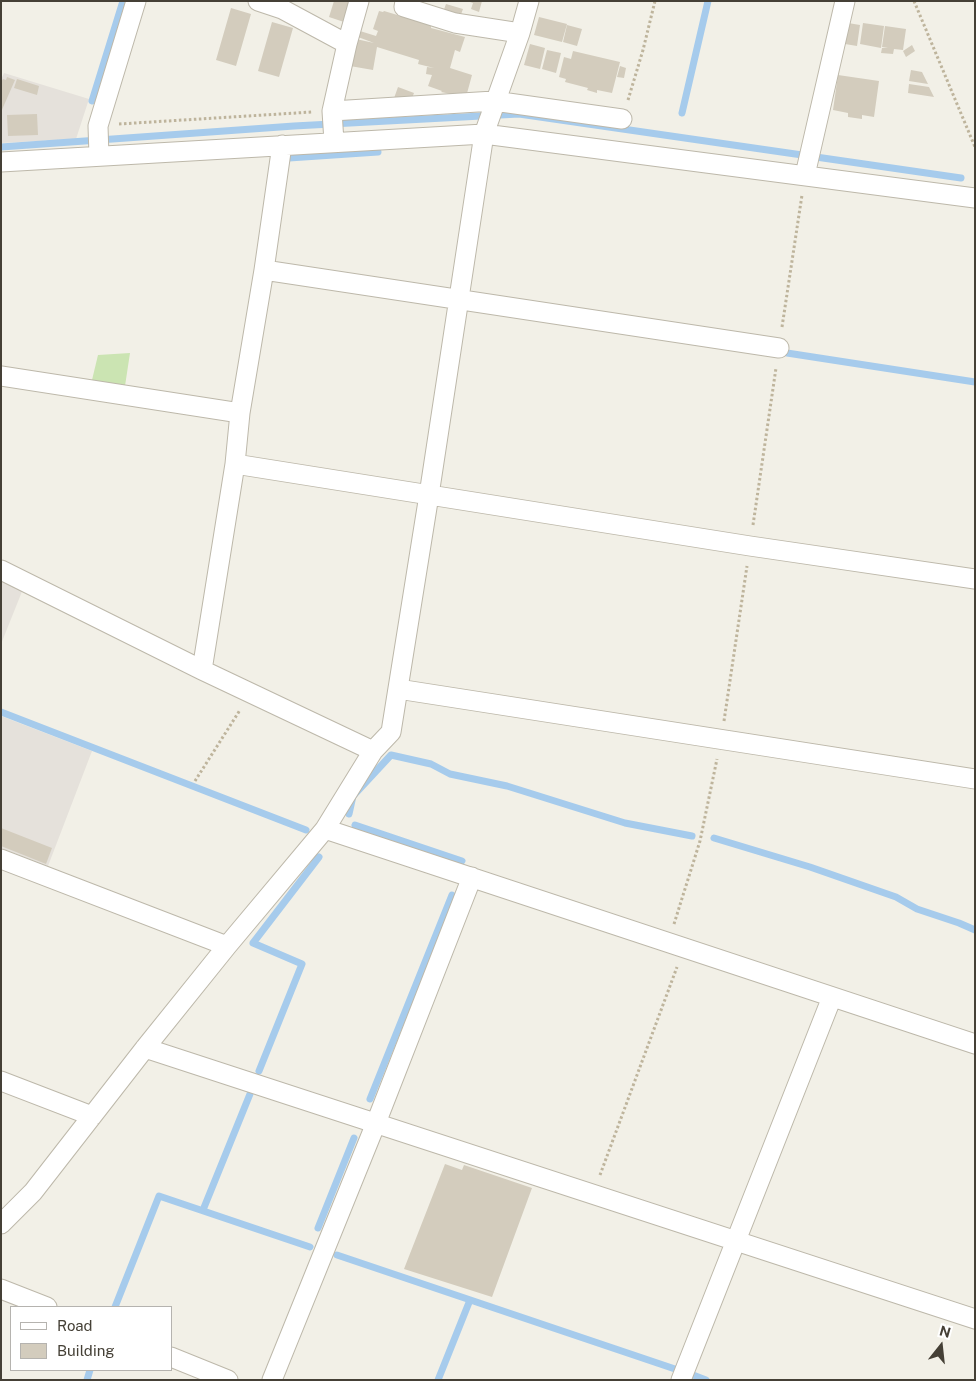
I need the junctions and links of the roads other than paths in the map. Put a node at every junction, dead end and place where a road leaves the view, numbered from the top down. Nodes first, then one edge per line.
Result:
1 (136, 1) edge
2 (258, 1) edge
3 (360, 1) edge
4 (405, 1) edge
5 (529, 1) edge
6 (844, 1) edge
7 (520, 32) junction
8 (347, 44) junction
9 (494, 103) junction
10 (332, 112) junction
11 (622, 119) road end
12 (485, 130) junction
13 (334, 139) junction
14 (282, 145) junction
15 (98, 152) junction
16 (1, 162) edge
17 (807, 162) junction
18 (975, 198) edge
19 (264, 270) junction
20 (459, 300) junction
21 (779, 348) road end
22 (1, 376) edge
23 (240, 413) junction
24 (235, 464) junction
25 (429, 495) junction
26 (1, 570) edge
27 (975, 579) edge
28 (202, 670) junction
29 (398, 689) junction
30 (373, 751) junction
31 (975, 779) edge
32 (325, 829) junction
33 (1, 859) edge
34 (472, 877) junction
35 (227, 946) junction
36 (832, 997) junction
37 (975, 1044) edge
38 (145, 1048) junction
39 (1, 1081) edge
40 (92, 1116) junction
41 (376, 1123) junction
42 (1, 1224) edge
43 (736, 1241) junction
44 (1, 1289) edge
45 (44, 1306) edge
46 (975, 1320) edge
47 (172, 1357) edge
48 (228, 1380) edge
49 (272, 1380) edge
50 (680, 1380) edge

1 - 15 street
2 - 8 street
3 - 8 street
4 - 7 street
5 - 7 street
6 - 17 street
7 - 9 street
8 - 10 street
9 - 10 street
9 - 11 street
9 - 12 street
10 - 13 street
12 - 13 street
12 - 17 street
12 - 20 street
13 - 14 street
14 - 15 street
14 - 19 street
15 - 16 street
17 - 18 street
19 - 20 street
19 - 23 street
20 - 21 street
20 - 25 street
22 - 23 street
23 - 24 street
24 - 25 street
24 - 28 street
25 - 27 street
25 - 29 street
26 - 28 street
28 - 30 street
29 - 30 street
29 - 31 street
30 - 32 street
32 - 34 street
32 - 35 street
33 - 35 street
34 - 36 street
34 - 41 street
35 - 38 street
36 - 37 street
36 - 43 street
38 - 40 street
38 - 41 street
39 - 40 street
40 - 42 street
41 - 43 street
41 - 49 street
43 - 46 street
43 - 50 street
44 - 45 street
47 - 48 street

